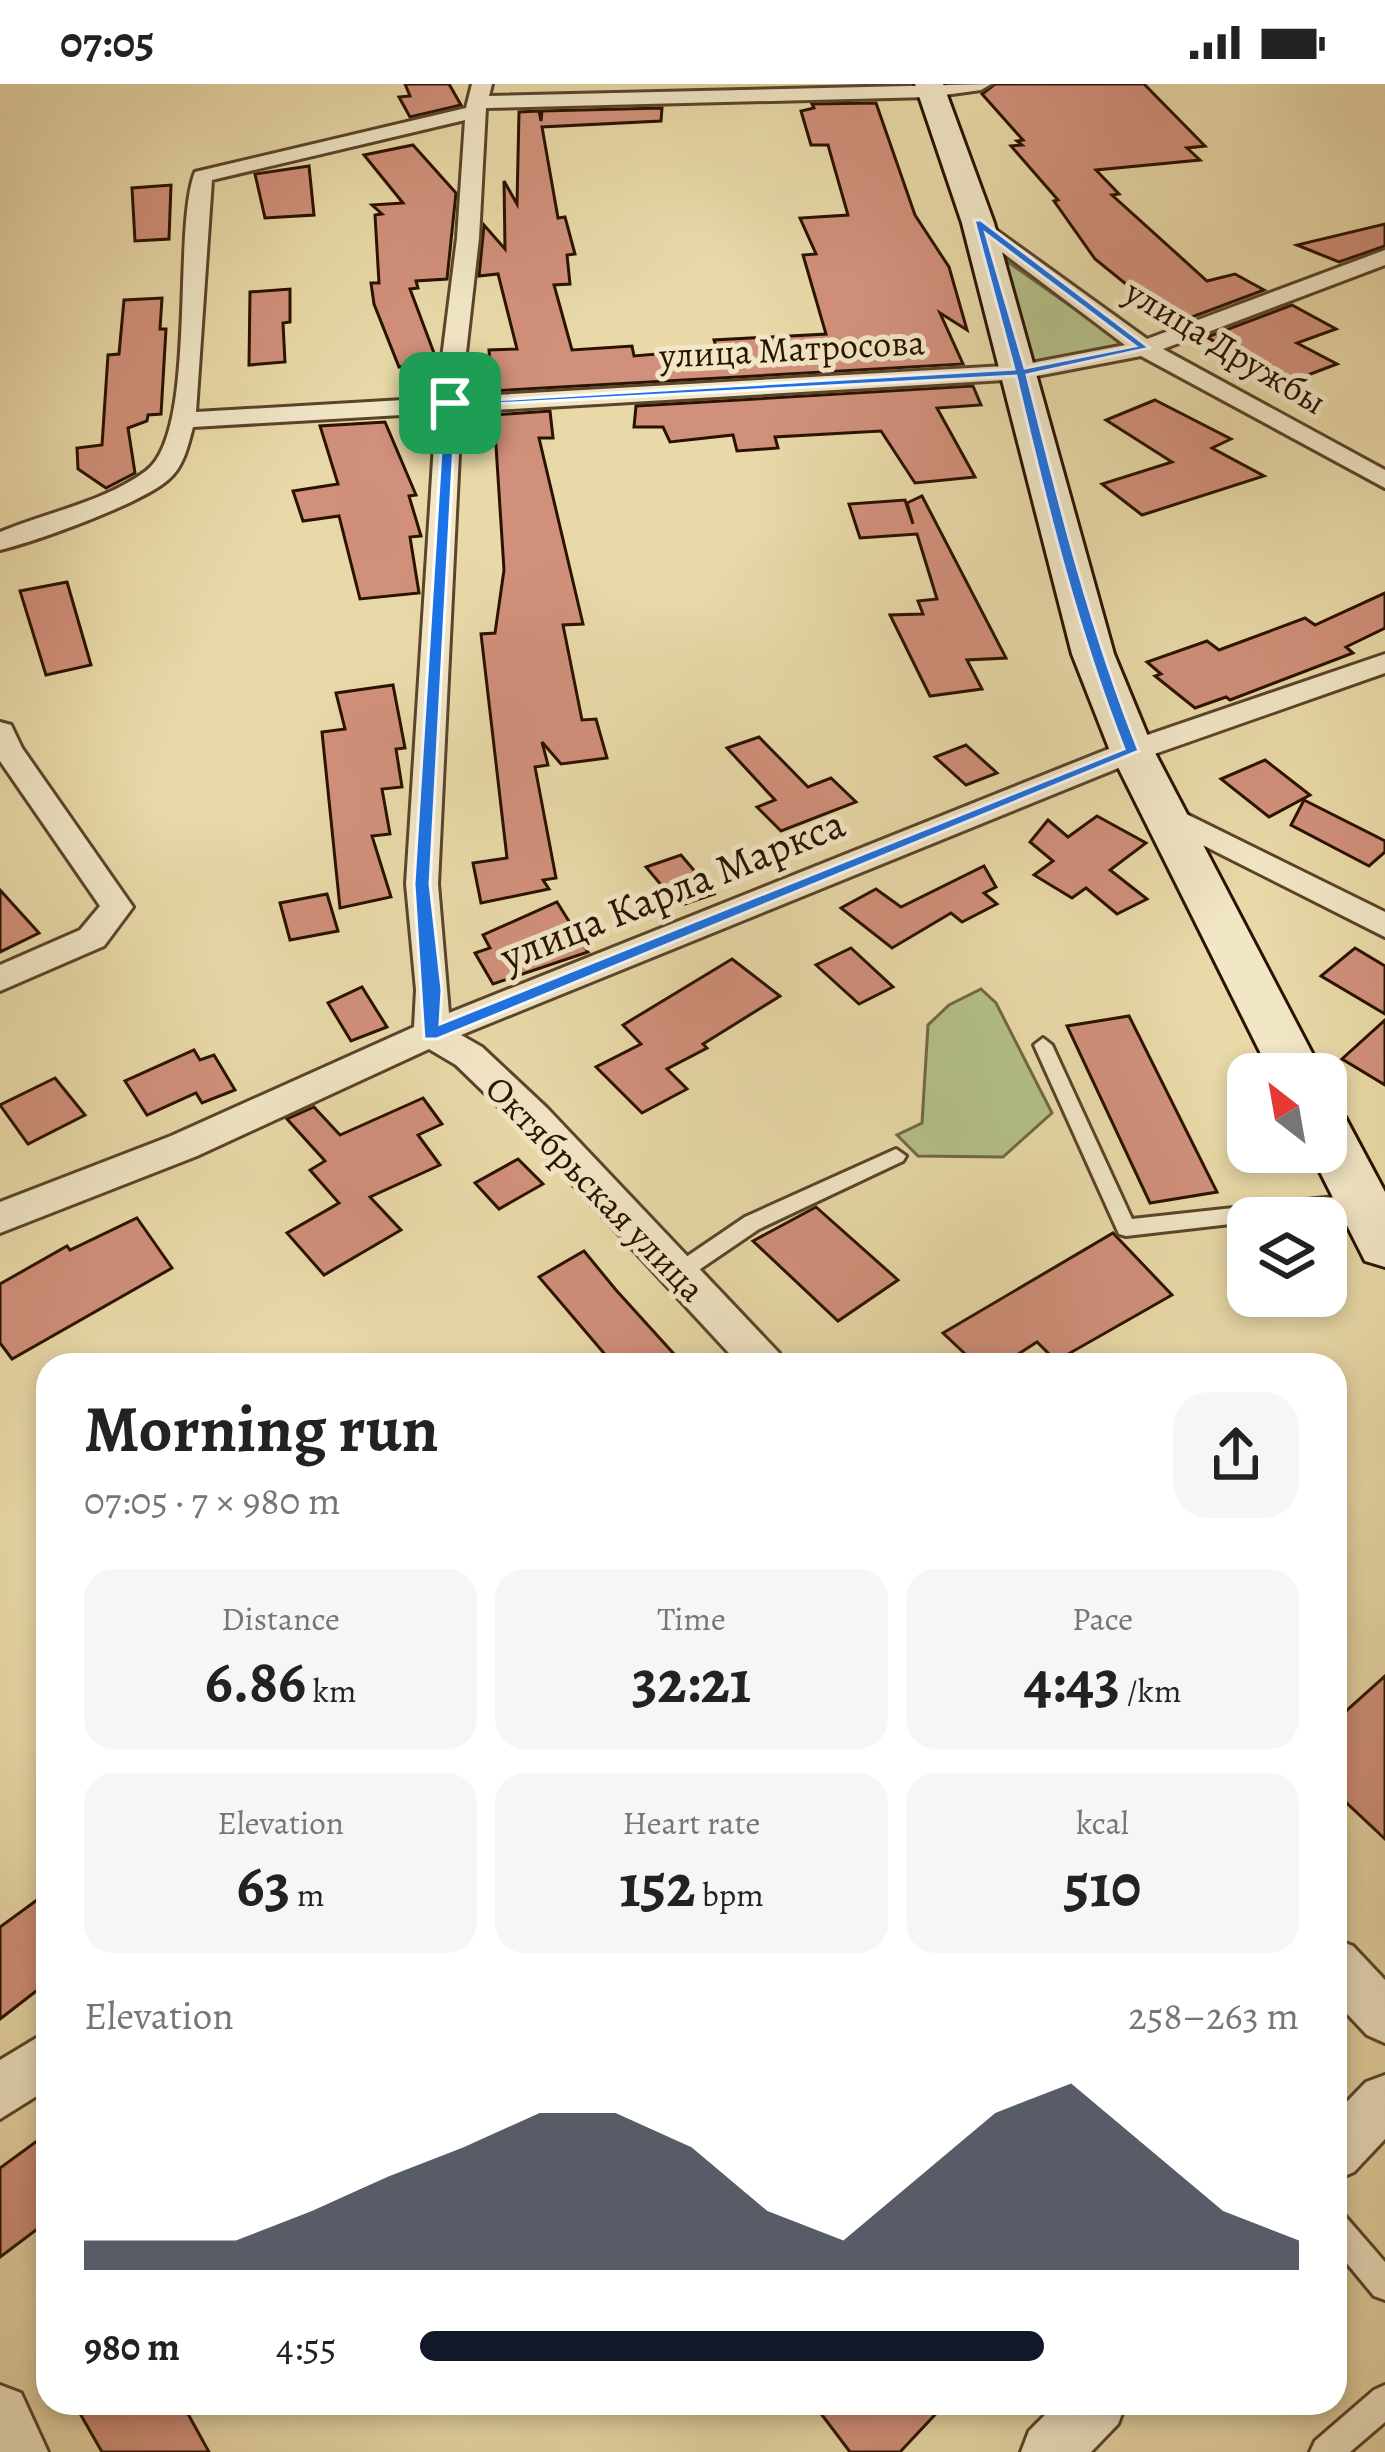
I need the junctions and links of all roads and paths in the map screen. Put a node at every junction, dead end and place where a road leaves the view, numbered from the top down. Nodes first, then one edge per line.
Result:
1 (982, 84) edge
2 (930, 87) edge
3 (479, 99) edge
4 (978, 223) junction
5 (1385, 257) edge
6 (1144, 348) junction
7 (1021, 372) junction
8 (450, 403) junction
9 (185, 420) junction
10 (1385, 480) edge
11 (0, 542) edge
12 (1385, 663) edge
13 (2, 744) edge
14 (1132, 751) junction
15 (1164, 813) junction
16 (1385, 926) edge
17 (0, 979) edge
18 (430, 1034) junction
19 (1043, 1045) dead end
20 (1286, 1053) edge
21 (896, 1156) dead end
22 (1347, 1171) edge
23 (0, 1218) edge
24 (1374, 1223) edge
25 (677, 1274) junction
26 (753, 1353) edge
27 (1347, 1977) edge
28 (1385, 2017) edge
29 (36, 2065) edge
30 (0, 2093) edge
31 (1385, 2101) edge
32 (1347, 2141) edge
33 (1347, 2240) edge
34 (1385, 2285) edge
35 (1385, 2401) edge
36 (0, 2414) edge
37 (1085, 2415) edge
38 (19, 2452) edge
39 (1050, 2452) edge
40 (1326, 2452) edge

1 - 2 street
2 - 3 street
2 - 4 street
3 - 8 street
3 - 9 street
4 - 6 street, улица Дружбы
4 - 7 street
5 - 6 street, улица Матросова
6 - 7 street, улица Матросова
6 - 10 street, улица Дружбы
7 - 8 street, улица Матросова
7 - 14 street
8 - 9 street, улица Матросова
8 - 18 street
9 - 11 street
12 - 14 street, улица Карла Маркса
13 - 17 street
14 - 15 street
14 - 18 street, улица Карла Маркса
15 - 16 street
15 - 20 street
18 - 23 street, улица Карла Маркса
18 - 25 street, Октябрьская улица
19 - 24 lane
21 - 25 lane
22 - 24 street
25 - 26 street, Октябрьская улица
27 - 28 street
29 - 30 street
31 - 32 street
33 - 34 lane
35 - 40 lane
36 - 38 street
37 - 39 street

